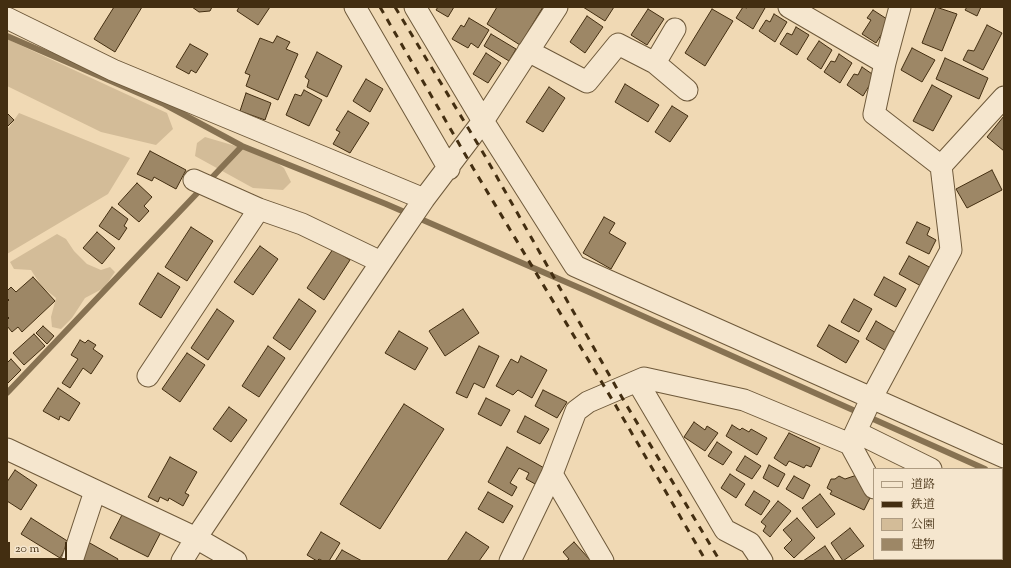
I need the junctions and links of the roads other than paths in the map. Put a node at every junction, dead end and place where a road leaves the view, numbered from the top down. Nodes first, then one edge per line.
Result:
1 (355, 7) edge
2 (415, 7) edge
3 (557, 7) edge
4 (789, 7) edge
5 (900, 7) edge
6 (7, 18) edge
7 (674, 29) dead end
8 (528, 51) junction
9 (655, 63) junction
10 (885, 63) junction
11 (687, 90) dead end
12 (1004, 97) edge
13 (483, 121) junction
14 (941, 166) junction
15 (449, 169) junction
16 (194, 180) dead end
17 (424, 200) junction
18 (259, 209) junction
19 (386, 256) junction
20 (148, 376) dead end
21 (637, 381) junction
22 (871, 398) junction
23 (856, 433) junction
24 (7, 449) edge
25 (1004, 457) edge
26 (929, 468) edge
27 (552, 474) junction
28 (873, 485) edge
29 (95, 491) junction
30 (196, 538) junction
31 (72, 561) edge
32 (182, 561) edge
33 (236, 561) edge
34 (510, 561) edge
35 (604, 561) edge
36 (762, 561) edge

1 - 15 street
2 - 13 street
3 - 8 street
4 - 10 street
5 - 10 street
6 - 17 street
7 - 9 street
8 - 9 street
8 - 13 street
9 - 11 street
10 - 14 street
12 - 14 street
13 - 15 street
13 - 22 street
14 - 22 street
15 - 17 street
16 - 18 street
17 - 19 street
18 - 19 street
18 - 20 street
19 - 30 street
21 - 23 street
21 - 27 street
21 - 36 street
22 - 23 street
22 - 25 street
23 - 26 street
23 - 28 street
24 - 29 street
27 - 34 street
27 - 35 street
29 - 30 street
29 - 31 street
30 - 32 street
30 - 33 street

